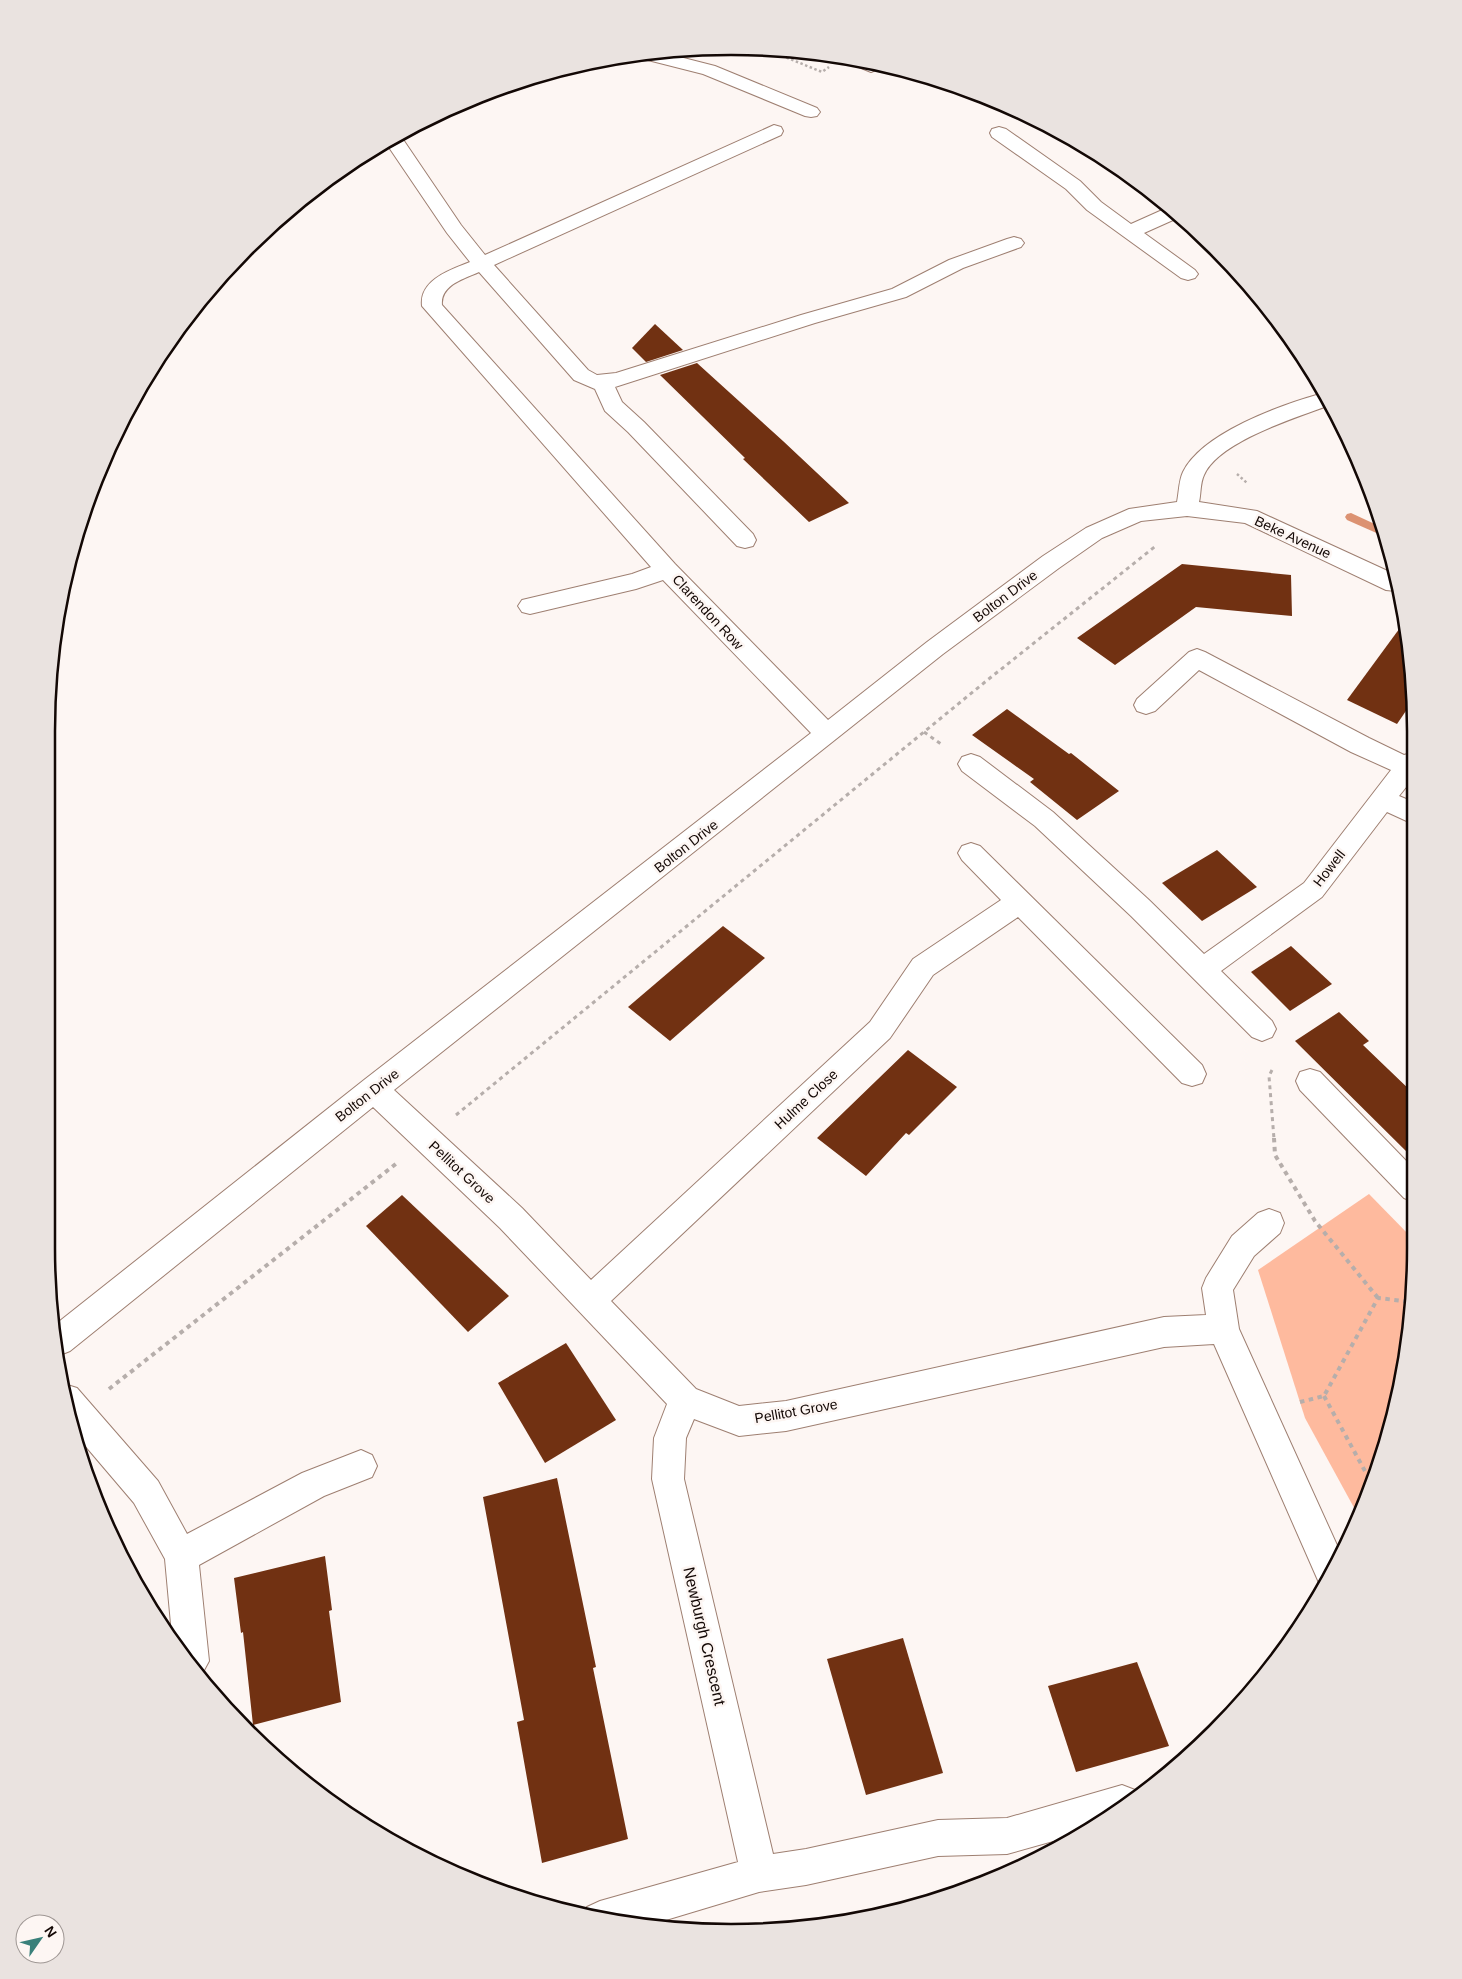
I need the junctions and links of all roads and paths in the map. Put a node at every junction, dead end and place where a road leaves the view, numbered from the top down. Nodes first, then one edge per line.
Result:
1 (786, 57) edge
2 (664, 59) edge
3 (835, 63) dead end
4 (811, 112) dead end
5 (774, 131) dead end
6 (999, 133) dead end
7 (396, 144) edge
8 (1167, 215) edge
9 (1129, 232) junction
10 (1014, 243) dead end
11 (482, 264) junction
12 (1188, 274) dead end
13 (604, 382) junction
14 (1320, 401) edge
15 (1244, 468) dead end
16 (1250, 486) dead end
17 (1187, 508) junction
18 (745, 540) dead end
19 (1158, 544) dead end
20 (667, 570) junction
21 (1390, 582) edge
22 (530, 606) dead end
23 (1146, 705) dead end
24 (827, 734) junction
25 (1407, 763) edge
26 (971, 764) dead end
27 (1407, 767) edge
28 (1383, 799) junction
29 (1407, 811) edge
30 (971, 853) dead end
31 (1020, 901) junction
32 (1202, 970) junction
33 (1262, 1029) dead end
34 (1274, 1068) dead end
35 (1192, 1074) dead end
36 (1310, 1081) dead end
37 (374, 1089) junction
38 (427, 1139) junction
39 (1407, 1182) edge
40 (1269, 1223) dead end
41 (1378, 1298) junction
42 (591, 1300) junction
43 (1405, 1301) edge
44 (1223, 1329) junction
45 (61, 1338) edge
46 (1324, 1396) junction
47 (685, 1400) junction
48 (74, 1405) edge
49 (75, 1409) edge
50 (1258, 1412) junction
51 (361, 1466) dead end
52 (1367, 1475) edge
53 (180, 1556) junction
54 (1328, 1564) edge
55 (191, 1655) edge
56 (1113, 1806) edge
57 (759, 1874) junction
58 (621, 1914) edge

1 - 3 path
2 - 4 street
5 - 11 street
6 - 9 street
7 - 11 street
8 - 9 street
9 - 12 street
10 - 13 street
11 - 13 street
11 - 20 street
13 - 18 street
14 - 17 street
15 - 16 path
17 - 21 street, Beke Avenue
17 - 24 street, Bolton Drive
19 - 38 path
20 - 22 street, Clarendon Row
20 - 24 street, Clarendon Row
23 - 25 street
24 - 37 street, Bolton Drive
26 - 32 street
27 - 28 street, Howell
28 - 29 street
28 - 32 street, Howell
30 - 31 street
31 - 35 street
31 - 42 street, Hulme Close
32 - 33 street
34 - 41 path
36 - 39 street
37 - 38 street, Pellitot Grove
37 - 45 street, Bolton Drive
38 - 42 street, Pellitot Grove
38 - 48 path
40 - 44 street
41 - 43 path
41 - 46 path
42 - 47 street, Pellitot Grove
44 - 47 street, Pellitot Grove
44 - 50 street
46 - 50 path
46 - 52 path
47 - 57 street, Newburgh Crescent
49 - 53 street
50 - 54 street
51 - 53 street
53 - 55 street
56 - 57 street
57 - 58 street

